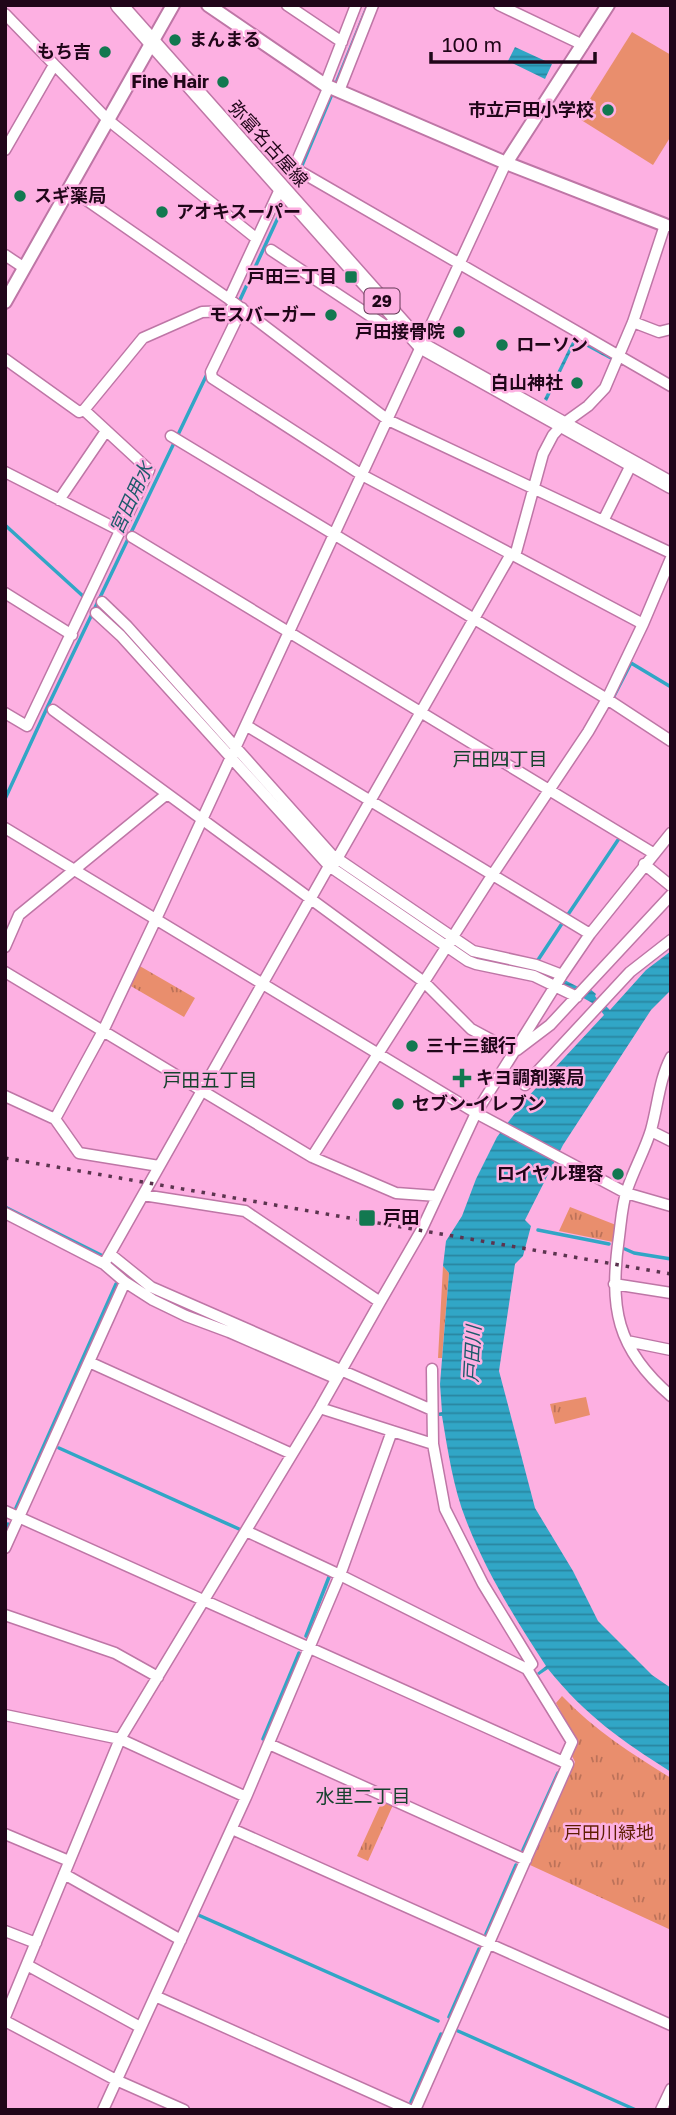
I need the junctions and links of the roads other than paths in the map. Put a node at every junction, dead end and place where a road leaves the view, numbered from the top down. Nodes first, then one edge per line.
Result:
1 (119, 5) edge
2 (173, 5) edge
3 (208, 5) edge
4 (287, 5) edge
5 (356, 5) edge
6 (373, 5) edge
7 (499, 5) edge
8 (608, 5) edge
9 (5, 13) edge
10 (152, 42) junction
11 (342, 42) junction
12 (583, 45) junction
13 (54, 65) junction
14 (331, 87) junction
15 (108, 120) junction
16 (5, 150) edge
17 (506, 163) junction
18 (281, 187) junction
19 (69, 188) junction
20 (668, 226) edge
21 (257, 239) junction
22 (271, 250) dead end
23 (5, 255) edge
24 (459, 264) junction
25 (23, 267) junction
26 (5, 302) edge
27 (236, 304) junction
28 (397, 318) junction
29 (633, 322) junction
30 (671, 329) edge
31 (422, 346) junction
32 (619, 358) junction
33 (5, 359) edge
34 (671, 386) edge
35 (83, 410) junction
36 (388, 420) junction
37 (563, 424) junction
38 (106, 431) junction
39 (175, 438) dead end
40 (632, 463) junction
41 (5, 472) edge
42 (362, 475) junction
43 (671, 485) edge
44 (533, 488) junction
45 (59, 500) junction
46 (603, 521) junction
47 (121, 531) junction
48 (335, 534) junction
49 (132, 537) dead end
50 (671, 553) edge
51 (513, 555) junction
52 (671, 558) edge
53 (6, 594) edge
54 (102, 603) dead end
55 (96, 612) dead end
56 (475, 618) junction
57 (643, 624) junction
58 (290, 632) junction
59 (72, 635) junction
60 (607, 699) junction
61 (53, 710) dead end
62 (421, 712) junction
63 (5, 713) edge
64 (247, 726) junction
65 (671, 741) edge
66 (236, 748) junction
67 (230, 759) junction
68 (548, 789) junction
69 (167, 794) junction
70 (371, 800) junction
71 (203, 819) junction
72 (5, 828) edge
73 (671, 833) edge
74 (653, 853) junction
75 (333, 862) junction
76 (644, 864) junction
77 (75, 870) junction
78 (493, 874) junction
79 (671, 886) edge
80 (671, 895) edge
81 (311, 900) junction
82 (156, 919) junction
83 (590, 934) junction
84 (453, 937) junction
85 (671, 940) edge
86 (5, 947) edge
87 (447, 947) junction
88 (5, 972) edge
89 (562, 975) junction
90 (424, 982) junction
91 (262, 984) junction
92 (556, 985) junction
93 (577, 997) junction
94 (103, 1031) junction
95 (514, 1052) junction
96 (379, 1054) junction
97 (670, 1063) edge
98 (525, 1085) dead end
99 (201, 1091) junction
100 (5, 1096) edge
101 (476, 1113) junction
102 (55, 1119) junction
103 (651, 1131) junction
104 (671, 1141) edge
105 (312, 1157) junction
106 (159, 1166) junction
107 (626, 1193) junction
108 (143, 1195) junction
109 (437, 1196) junction
110 (671, 1206) edge
111 (5, 1213) edge
112 (107, 1259) junction
113 (125, 1282) junction
114 (614, 1284) junction
115 (671, 1293) edge
116 (380, 1302) junction
117 (627, 1341) junction
118 (671, 1350) edge
119 (89, 1362) junction
120 (432, 1369) dead end
121 (338, 1374) junction
122 (671, 1396) edge
123 (320, 1408) junction
124 (432, 1410) junction
125 (393, 1430) junction
126 (433, 1444) junction
127 (292, 1454) junction
128 (5, 1511) edge
129 (19, 1517) junction
130 (246, 1531) junction
131 (5, 1548) edge
132 (340, 1575) junction
133 (204, 1600) junction
134 (5, 1615) edge
135 (310, 1648) junction
136 (527, 1669) junction
137 (158, 1677) junction
138 (5, 1715) edge
139 (120, 1740) junction
140 (269, 1744) junction
141 (563, 1762) junction
142 (246, 1797) junction
143 (232, 1829) junction
144 (5, 1833) edge
145 (526, 1860) junction
146 (69, 1861) junction
147 (64, 1874) junction
148 (5, 1931) edge
149 (181, 1940) junction
150 (36, 1943) junction
151 (489, 1943) junction
152 (27, 1965) junction
153 (155, 1996) junction
154 (5, 2019) edge
155 (671, 2025) edge
156 (140, 2027) junction
157 (116, 2080) junction
158 (671, 2089) edge
159 (103, 2110) edge
160 (184, 2110) edge
161 (413, 2110) edge
162 (662, 2110) edge

1 - 10 main road, 弥富名古屋線 / 29
2 - 10 street
3 - 14 street
4 - 11 street
5 - 11 street
6 - 14 street
7 - 12 street
8 - 12 street
9 - 13 street
10 - 15 street
10 - 18 main road, 弥富名古屋線 / 29
11 - 14 street
12 - 17 street
13 - 15 street
13 - 16 street
14 - 17 street
14 - 24 street
15 - 19 street
15 - 21 street
17 - 20 street
17 - 24 street
18 - 21 street
18 - 28 main road, 弥富名古屋線 / 29
19 - 25 street
19 - 27 street
20 - 29 street
21 - 27 street
22 - 28 street
23 - 25 street
24 - 31 street
24 - 32 street
25 - 26 street
27 - 35 street
27 - 36 street
27 - 42 street
28 - 31 main road, 弥富名古屋線 / 29
29 - 30 street
29 - 32 street
31 - 36 street
31 - 37 main road, 弥富名古屋線 / 29
32 - 34 street
32 - 37 street
33 - 35 street
35 - 38 street
36 - 42 street
36 - 44 street
37 - 40 main road, 弥富名古屋線 / 29
37 - 44 street
38 - 45 street
38 - 47 street
39 - 48 street
40 - 43 main road, 弥富名古屋線 / 29
40 - 46 street
41 - 45 street
42 - 48 street
42 - 51 street
44 - 46 street
44 - 51 street
45 - 47 street
46 - 50 street
47 - 59 street
48 - 56 street
48 - 58 street
49 - 58 street
51 - 56 street
51 - 57 street
52 - 57 street
53 - 59 street
54 - 66 street
55 - 67 street
56 - 60 street
56 - 62 street
57 - 60 street
58 - 62 street
58 - 64 street
59 - 63 street
60 - 65 street
60 - 68 street
61 - 69 street
62 - 68 street
62 - 70 street
64 - 66 street
64 - 70 street
66 - 67 street
66 - 75 street
67 - 71 street
67 - 75 street
68 - 74 street
68 - 78 street
69 - 71 street
69 - 77 street
70 - 75 street
70 - 78 street
71 - 81 street
71 - 82 street
72 - 77 street
73 - 74 street
74 - 76 street
75 - 81 street
75 - 84 street
75 - 87 street
76 - 79 street
76 - 83 street
77 - 82 street
77 - 86 street
78 - 83 street
78 - 84 street
80 - 93 street
81 - 90 street
81 - 91 street
82 - 91 street
82 - 94 street
83 - 89 street
84 - 87 street
84 - 89 street
85 - 98 street
87 - 90 street
87 - 92 street
88 - 94 street
89 - 92 street
90 - 95 street
90 - 96 street
91 - 96 street
91 - 99 street
92 - 93 street
92 - 95 street
93 - 95 street
94 - 99 street
94 - 102 street
95 - 101 street
96 - 101 street
96 - 105 street
97 - 103 street
99 - 105 street
99 - 106 street
100 - 102 street
101 - 107 street
101 - 109 street
102 - 106 street
103 - 104 street
103 - 107 street
105 - 109 street
106 - 108 street
107 - 110 street
107 - 114 street
108 - 112 street
108 - 116 street
109 - 116 street
111 - 112 street
112 - 113 street
112 - 121 street
113 - 119 street
113 - 121 street
114 - 115 street
114 - 117 street
116 - 121 street
117 - 118 street
117 - 122 street
119 - 127 street
119 - 129 street
120 - 124 street
121 - 123 street
121 - 124 street
123 - 125 street
123 - 127 street
124 - 126 street
125 - 126 street
125 - 132 street
126 - 136 street
127 - 130 street
128 - 129 street
129 - 131 street
129 - 133 street
130 - 132 street
130 - 133 street
132 - 135 street
132 - 136 street
133 - 135 street
133 - 137 street
134 - 137 street
135 - 140 street
135 - 141 street
136 - 141 street
137 - 139 street
138 - 139 street
139 - 142 street
139 - 146 street
140 - 142 street
140 - 145 street
141 - 145 street
142 - 143 street
143 - 149 street
143 - 151 street
144 - 146 street
145 - 151 street
146 - 147 street
147 - 149 street
147 - 150 street
148 - 150 street
149 - 153 street
150 - 152 street
151 - 155 street
151 - 161 street
152 - 154 street
152 - 156 street
153 - 156 street
153 - 161 street
154 - 157 street
156 - 157 street
157 - 159 street
157 - 160 street
158 - 162 street

